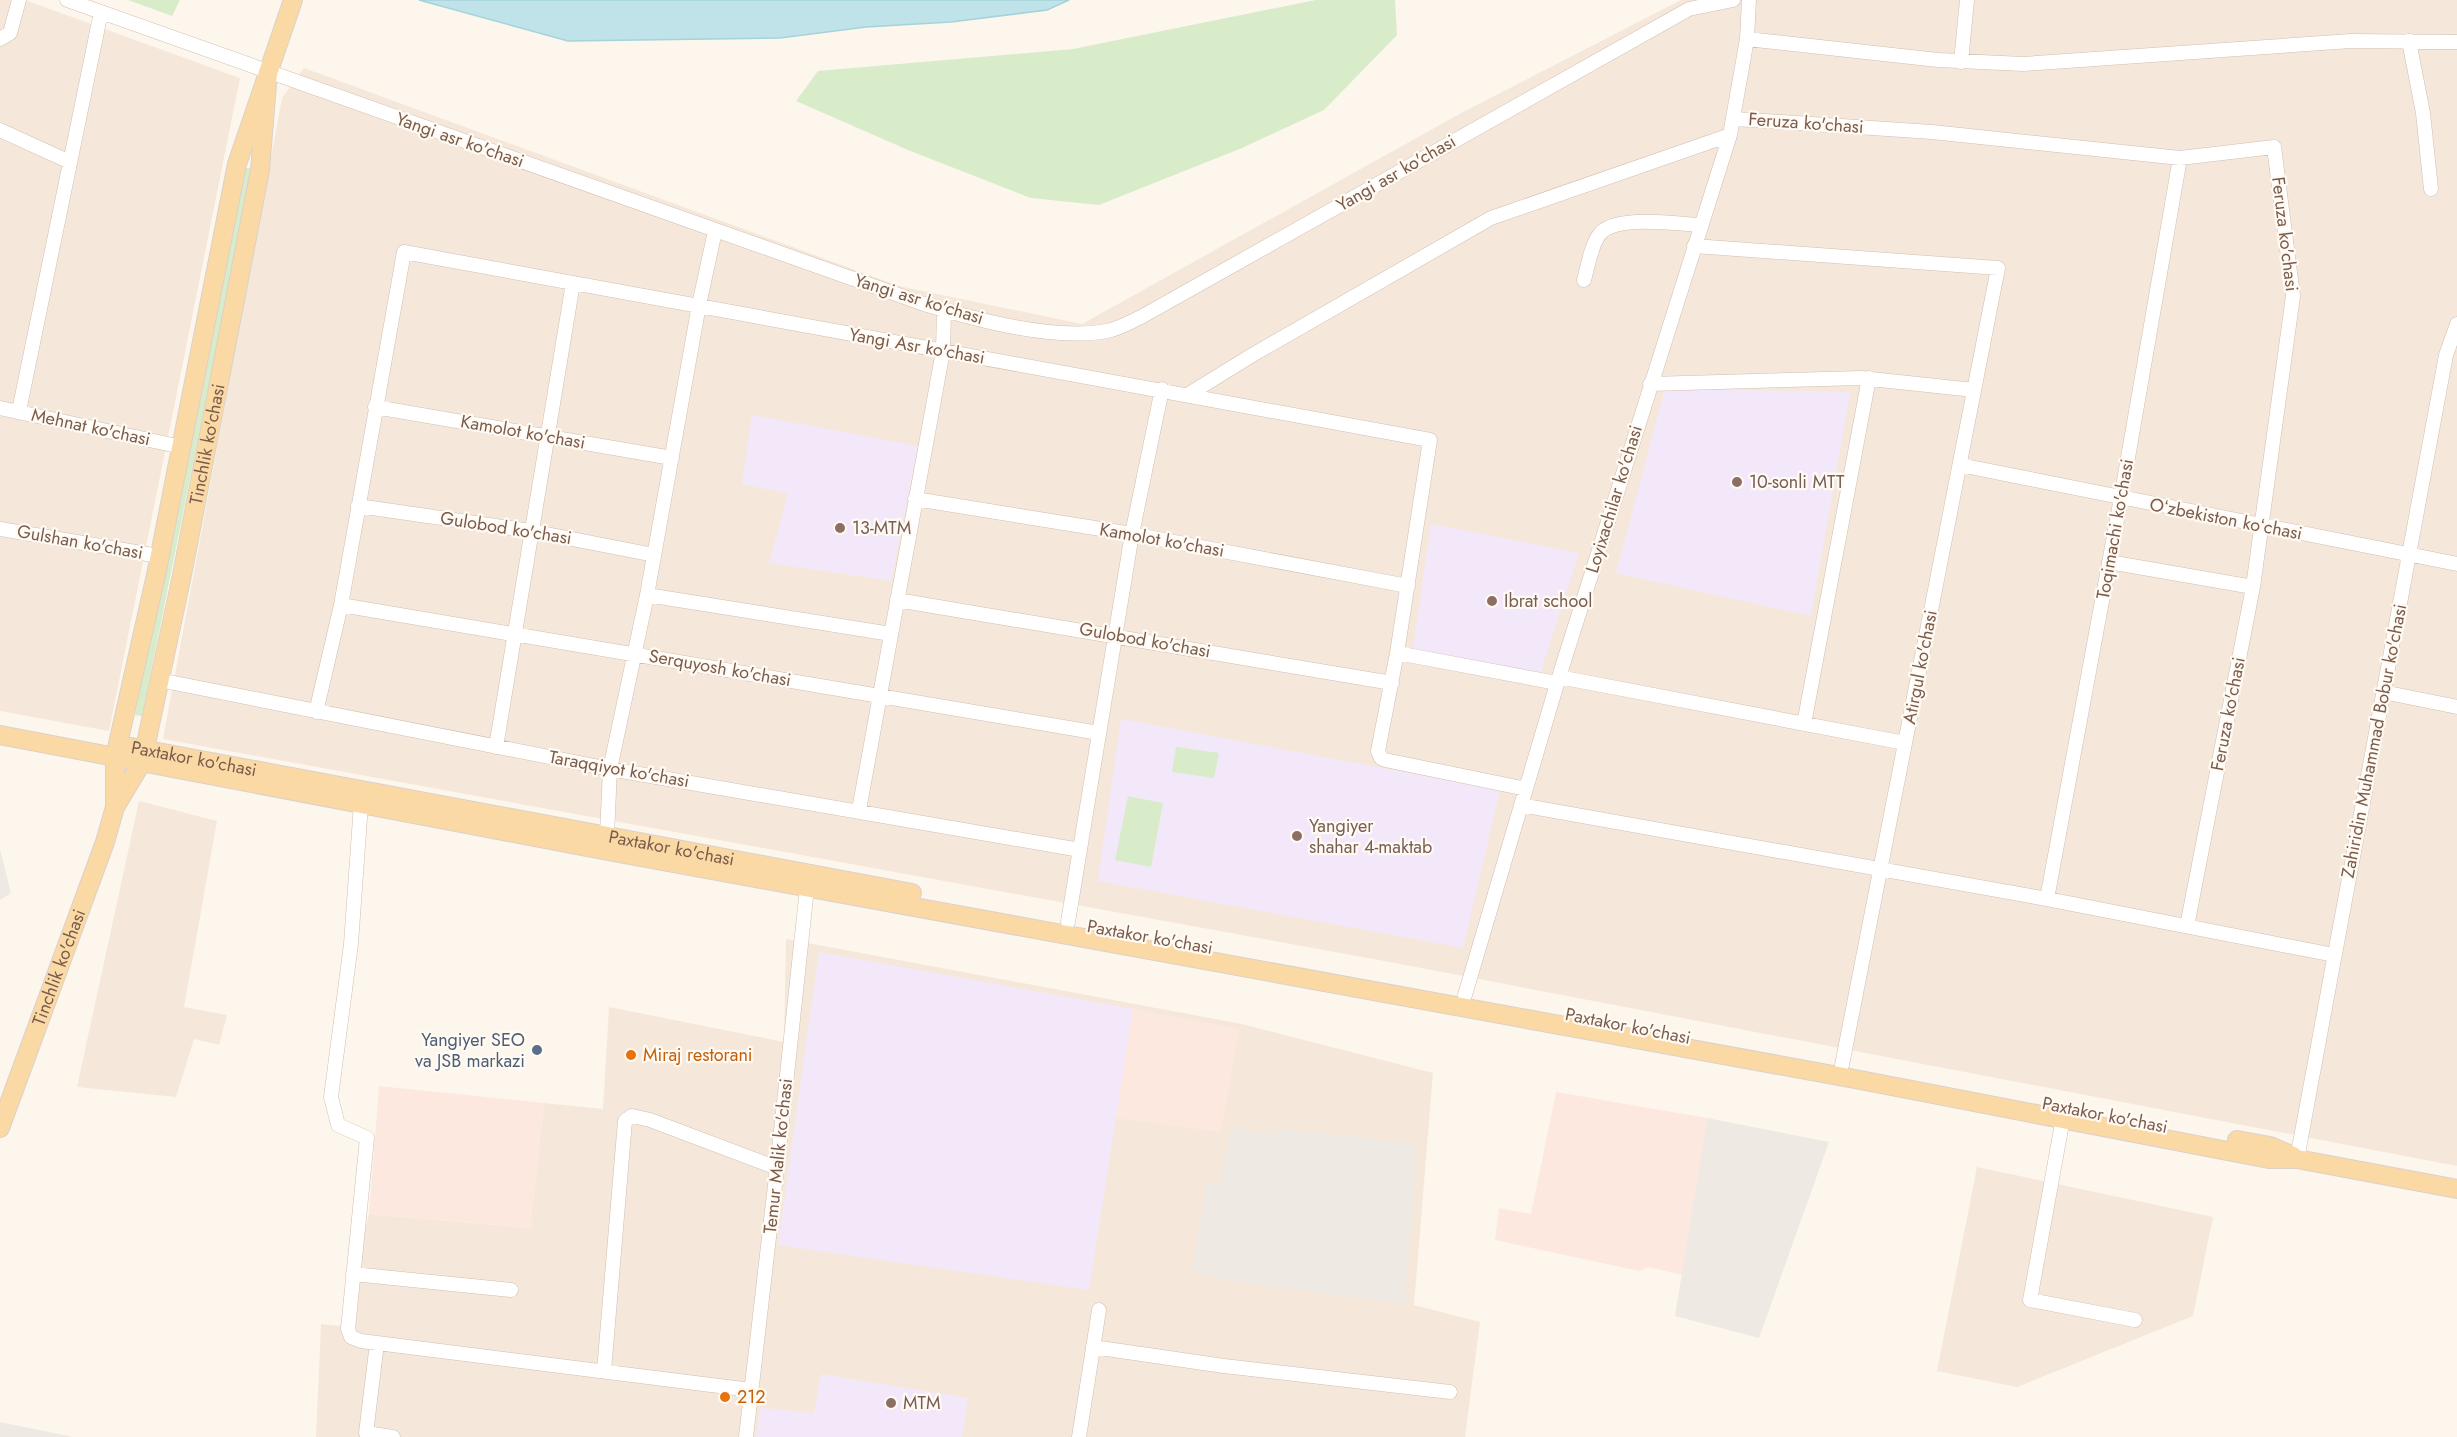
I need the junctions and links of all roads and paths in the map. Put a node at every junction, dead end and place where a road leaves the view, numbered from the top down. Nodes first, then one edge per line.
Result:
1 (19, 0) edge
2 (67, 0) edge
3 (292, 0) edge
4 (1733, 0) edge
5 (1749, 0) edge
6 (1967, 0) edge
7 (100, 12) junction
8 (0, 39) edge
9 (1747, 39) junction
10 (2409, 41) junction
11 (2457, 42) edge
12 (1961, 62) junction
13 (268, 72) junction
14 (1735, 119) junction
15 (0, 130) edge
16 (1730, 135) junction
17 (2180, 158) junction
18 (70, 162) junction
19 (2431, 189) dead end
20 (1701, 225) junction
21 (715, 231) junction
22 (1694, 246) junction
23 (1584, 279) dead end
24 (573, 283) junction
25 (699, 305) junction
26 (944, 310) junction
27 (2457, 326) edge
28 (943, 351) junction
29 (1869, 378) junction
30 (1650, 384) junction
31 (1162, 389) junction
32 (1974, 390) junction
33 (1189, 394) junction
34 (375, 407) junction
35 (0, 408) edge
36 (19, 411) junction
37 (546, 436) junction
38 (182, 447) junction
39 (672, 458) junction
40 (1960, 465) junction
41 (2121, 498) junction
42 (915, 499) junction
43 (358, 506) junction
44 (2263, 526) junction
45 (0, 529) edge
46 (531, 531) junction
47 (1132, 534) junction
48 (654, 555) junction
49 (2409, 555) junction
50 (159, 556) junction
51 (2109, 562) junction
52 (2457, 564) edge
53 (1408, 586) junction
54 (2253, 587) junction
55 (647, 595) junction
56 (897, 600) junction
57 (341, 605) junction
58 (515, 633) junction
59 (891, 634) junction
60 (1115, 635) junction
61 (1397, 653) junction
62 (635, 654) junction
63 (159, 680) junction
64 (1558, 680) junction
65 (1392, 683) junction
66 (2383, 692) junction
67 (881, 695) junction
68 (2457, 707) edge
69 (316, 712) junction
70 (0, 723) edge
71 (1804, 724) junction
72 (1099, 733) junction
73 (0, 735) edge
74 (1905, 743) junction
75 (496, 747) junction
76 (116, 751) junction
77 (143, 756) junction
78 (610, 769) junction
79 (1526, 789) junction
80 (361, 804) junction
81 (1521, 805) junction
82 (115, 807) junction
83 (860, 810) junction
84 (607, 835) junction
85 (1080, 850) junction
86 (1881, 870) junction
87 (808, 881) junction
88 (2047, 899) junction
89 (1068, 922) junction
90 (2187, 926) junction
91 (2334, 955) junction
92 (1465, 995) junction
93 (1842, 1065) junction
94 (2063, 1118) junction
95 (0, 1128) edge
96 (2297, 1159) junction
97 (777, 1168) junction
98 (2457, 1189) edge
99 (353, 1274) junction
100 (511, 1290) dead end
101 (1099, 1310) dead end
102 (2135, 1320) dead end
103 (377, 1343) junction
104 (1093, 1347) junction
105 (604, 1371) junction
106 (751, 1389) junction
107 (1450, 1392) dead end
108 (393, 1437) edge
109 (746, 1437) edge
110 (1078, 1437) edge

1 - 8 street
2 - 7 street, Yangi asr ko'chasi
3 - 13 main road, Tinchlik ko'chasi
4 - 26 street, Yangi asr ko'chasi
5 - 9 street, Loyixachilar ko'chasi
6 - 12 street
7 - 13 street, Yangi asr ko'chasi
7 - 18 street
9 - 12 street
9 - 14 street, Loyixachilar ko'chasi
10 - 11 street
10 - 12 street
10 - 19 street
13 - 21 street, Yangi asr ko'chasi
13 - 38 main road, Tinchlik ko'chasi
13 - 63 main road, Tinchlik ko'chasi
14 - 16 street, Loyixachilar ko'chasi
14 - 17 street, Feruza ko'chasi
15 - 18 street
16 - 20 street, Loyixachilar ko'chasi
16 - 33 street
17 - 41 street, Toqimachi ko'chasi
17 - 44 street, Feruza ko'chasi
18 - 36 street
20 - 22 street, Loyixachilar ko'chasi
20 - 23 street
21 - 25 street
21 - 26 street, Yangi asr ko'chasi
22 - 30 street, Loyixachilar ko'chasi
22 - 32 street, Atirgul ko'chasi
24 - 25 street, Yangi Asr ko'chasi
24 - 34 street, Yangi Asr ko'chasi
24 - 37 street
25 - 28 street, Yangi Asr ko'chasi
25 - 39 street
26 - 28 street
27 - 49 street, Zahiridin Muhammad Bobur ko'chasi
28 - 31 street, Yangi Asr ko'chasi
28 - 42 street
29 - 30 street
29 - 32 street
29 - 71 street
30 - 64 street, Loyixachilar ko'chasi
31 - 33 street, Yangi Asr ko'chasi
31 - 47 street
32 - 40 street, Atirgul ko'chasi
33 - 53 street, Yangi Asr ko'chasi
34 - 37 street, Kamolot ko'chasi
34 - 43 street
35 - 36 street, Mehnat ko'chasi
36 - 38 street, Mehnat ko'chasi
37 - 39 street, Kamolot ko'chasi
37 - 46 street
38 - 50 main road, Tinchlik ko'chasi
39 - 48 street
40 - 41 street, Oʻzbekiston koʻchasi
40 - 74 street, Atirgul ko'chasi
41 - 44 street, Oʻzbekiston koʻchasi
41 - 51 street, Toqimachi ko'chasi
42 - 47 street, Kamolot ko'chasi
42 - 56 street
43 - 46 street, Gulobod ko'chasi
43 - 57 street
44 - 49 street, Oʻzbekiston koʻchasi
44 - 54 street, Feruza ko'chasi
45 - 50 street, Gulshan ko'chasi
46 - 48 street, Gulobod ko'chasi
46 - 58 street
47 - 53 street, Kamolot ko'chasi
47 - 60 street
48 - 55 street
49 - 52 street, Oʻzbekiston koʻchasi
49 - 66 street, Zahiridin Muhammad Bobur ko'chasi
50 - 76 main road, Tinchlik ko'chasi
51 - 54 street
51 - 88 street, Toqimachi ko'chasi
53 - 61 street
54 - 90 street, Feruza ko'chasi
55 - 59 street
55 - 62 street
56 - 59 street
56 - 60 street, Gulobod ko'chasi
57 - 58 street, Serquyosh ko'chasi
57 - 69 street
58 - 62 street, Serquyosh ko'chasi
58 - 75 street
59 - 67 street
60 - 65 street, Gulobod ko'chasi
60 - 72 street
61 - 64 street
61 - 65 street
62 - 67 street, Serquyosh ko'chasi
62 - 78 street
63 - 69 street, Taraqqiyot ko'chasi
63 - 77 main road, Tinchlik ko'chasi
64 - 71 street
64 - 79 street, Loyixachilar ko'chasi
65 - 79 street
66 - 68 street
66 - 91 street, Zahiridin Muhammad Bobur ko'chasi
67 - 72 street, Serquyosh ko'chasi
67 - 83 street
69 - 75 street, Taraqqiyot ko'chasi
70 - 76 main road, Paxtakor ko'chasi
71 - 74 street
72 - 85 street
73 - 76 main road, Paxtakor ko'chasi
74 - 86 street, Atirgul ko'chasi
75 - 78 street, Taraqqiyot ko'chasi
76 - 77 main road, Paxtakor ko'chasi
76 - 82 main road, Tinchlik ko'chasi
77 - 80 main road, Paxtakor ko'chasi
77 - 82 main road, Tinchlik ko'chasi
77 - 84 main road, Paxtakor ko'chasi
78 - 83 street, Taraqqiyot ko'chasi
78 - 84 street
79 - 81 street, Loyixachilar ko'chasi
80 - 87 main road, Paxtakor ko'chasi
80 - 99 street
81 - 86 street
81 - 92 street, Loyixachilar ko'chasi
82 - 95 main road, Tinchlik ko'chasi
83 - 85 street, Taraqqiyot ko'chasi
84 - 87 main road, Paxtakor ko'chasi
85 - 89 street
86 - 88 street
86 - 93 street, Atirgul ko'chasi
87 - 89 main road, Paxtakor ko'chasi
87 - 94 main road, Paxtakor ko'chasi
87 - 97 street, Temur Malik ko'chasi
88 - 90 street
89 - 92 main road, Paxtakor ko'chasi
90 - 91 street
91 - 96 street, Zahiridin Muhammad Bobur ko'chasi
92 - 93 main road, Paxtakor ko'chasi
93 - 96 main road, Paxtakor ko'chasi
94 - 96 main road, Paxtakor ko'chasi
94 - 102 street
96 - 98 main road, Paxtakor ko'chasi
97 - 105 street
97 - 106 street, Temur Malik ko'chasi
99 - 100 street
99 - 103 street
101 - 104 street
103 - 105 street
103 - 108 street
104 - 107 street
104 - 110 street
105 - 106 street
106 - 109 street, Temur Malik ko'chasi

